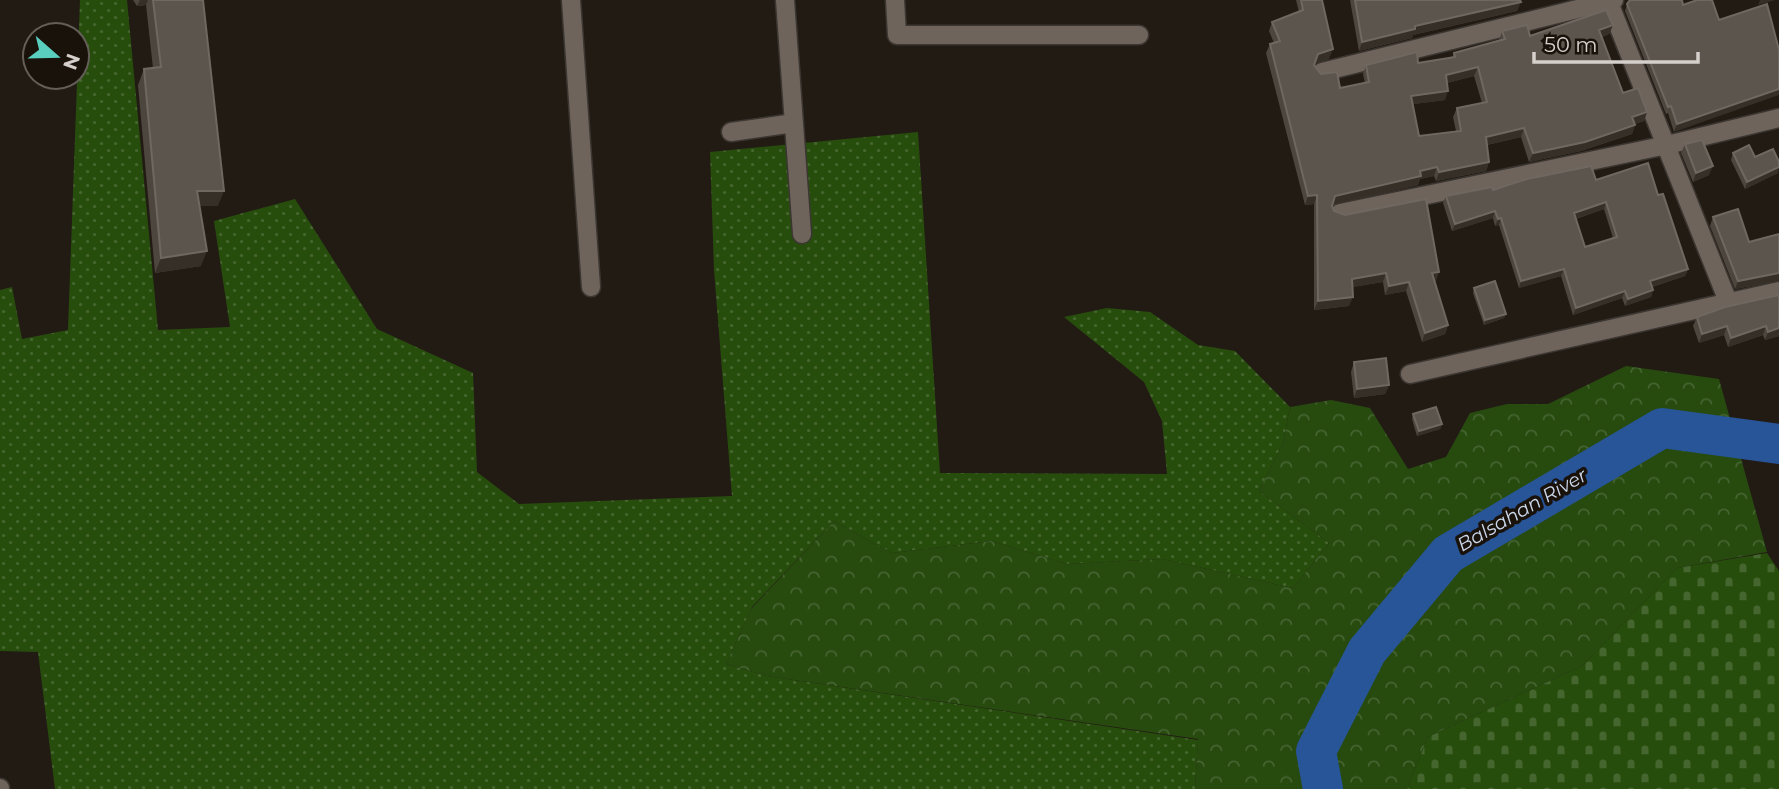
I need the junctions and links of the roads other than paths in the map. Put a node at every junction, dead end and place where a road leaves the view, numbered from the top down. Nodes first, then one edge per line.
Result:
1 (571, 0) edge
2 (785, 0) edge
3 (895, 0) edge
4 (1610, 0) edge
5 (1139, 35) dead end
6 (1322, 72) edge
7 (1779, 118) edge
8 (794, 123) junction
9 (731, 132) dead end
10 (1667, 145) junction
11 (1340, 213) edge
12 (802, 234) dead end
13 (591, 287) dead end
14 (1779, 291) edge
15 (1729, 304) junction
16 (1410, 374) dead end

1 - 13 street
2 - 8 street
3 - 5 street
4 - 6 street
4 - 10 street
7 - 10 street
8 - 9 street
8 - 12 street
10 - 11 street
10 - 15 street
14 - 15 street
15 - 16 street

